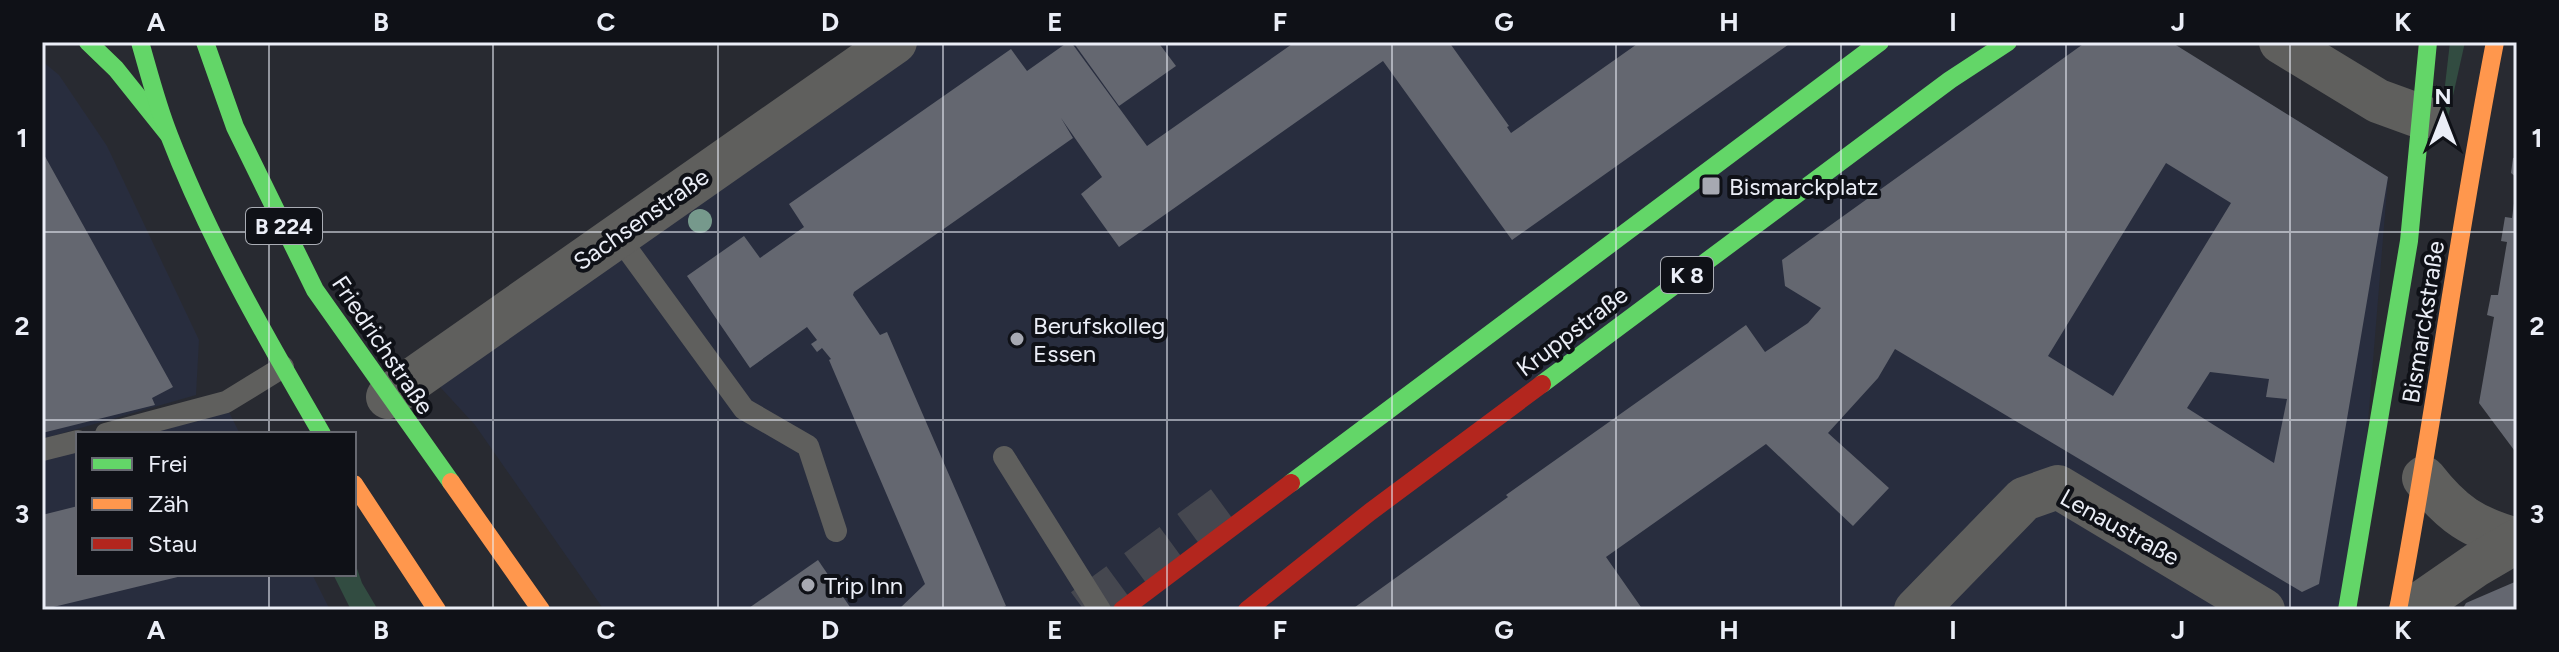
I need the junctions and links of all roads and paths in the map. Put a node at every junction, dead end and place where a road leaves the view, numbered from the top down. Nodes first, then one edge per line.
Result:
1 (88, 42) edge
2 (140, 42) edge
3 (205, 42) edge
4 (895, 42) edge
5 (1880, 42) edge
6 (2008, 42) edge
7 (2281, 42) edge
8 (2428, 42) edge
9 (2495, 42) edge
10 (2422, 117) junction
11 (168, 134) junction
12 (617, 235) junction
13 (283, 367) junction
14 (388, 397) junction
15 (114, 432) edge
16 (321, 432) edge
17 (76, 442) edge
18 (42, 450) edge
19 (1004, 457) dead end
20 (2424, 478) junction
21 (356, 487) edge
22 (836, 531) dead end
23 (2517, 541) edge
24 (437, 610) edge
25 (541, 610) edge
26 (1100, 610) edge
27 (1122, 610) edge
28 (1247, 610) edge
29 (1916, 610) edge
30 (2263, 610) edge
31 (2347, 610) edge
32 (2398, 610) edge
33 (2411, 610) edge

1 - 11 main road
2 - 11 main road, B 224
3 - 14 main road, Friedrichstraße / B 224
4 - 12 street, Sachsenstraße
5 - 27 main road, Kruppstraße
6 - 28 main road, Kruppstraße / K 8
7 - 10 street
8 - 10 main road, Bismarckstraße
9 - 20 main road, Bismarckstraße
10 - 31 main road, Bismarckstraße
11 - 13 main road, B 224
12 - 14 street, Sachsenstraße
12 - 22 lane
13 - 15 lane
13 - 16 main road, B 224
14 - 25 main road, Friedrichstraße / B 224
17 - 18 lane
19 - 26 lane
20 - 23 street
20 - 32 main road, Bismarckstraße
21 - 24 main road
23 - 33 street
29 - 30 street, Lenaustraße

